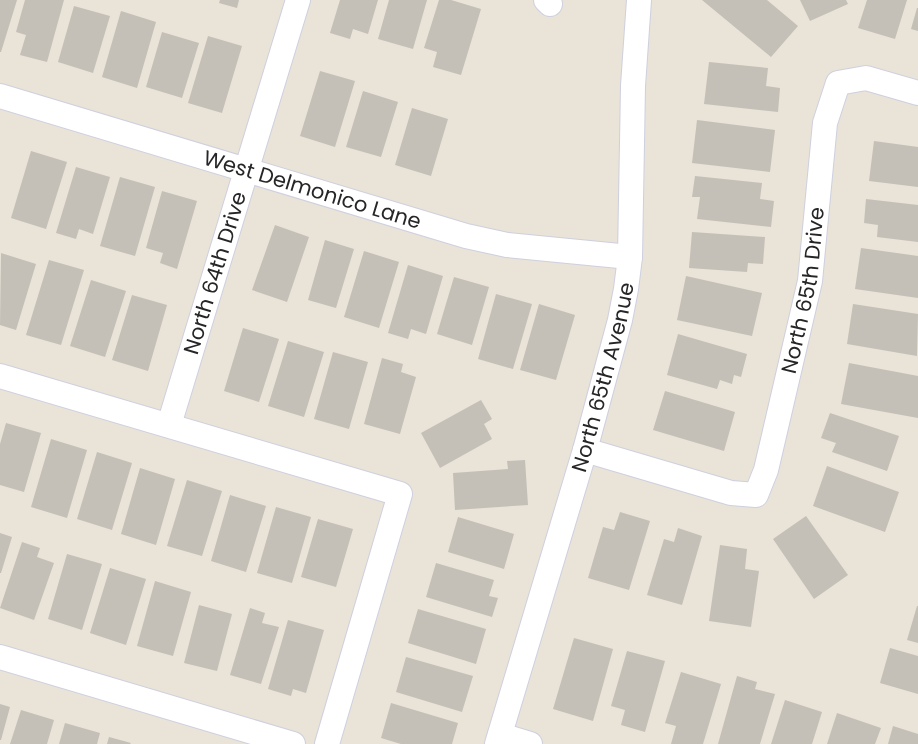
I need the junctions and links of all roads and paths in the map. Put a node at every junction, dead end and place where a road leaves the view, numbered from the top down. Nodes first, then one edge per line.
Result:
1 (298, 0) edge
2 (639, 0) edge
3 (918, 93) edge
4 (0, 96) edge
5 (247, 169) junction
6 (630, 257) junction
7 (0, 376) edge
8 (169, 425) junction
9 (585, 450) junction
10 (0, 657) edge
11 (499, 740) edge
12 (293, 744) edge
13 (327, 744) edge
14 (530, 744) edge

1 - 5 street, North 64th Drive
2 - 6 street, North 65th Avenue
3 - 9 street, North 65th Drive
4 - 5 street, West Delmonico Lane
5 - 6 street, West Delmonico Lane
5 - 8 street, North 64th Drive
6 - 9 street, North 65th Avenue
7 - 8 street
8 - 13 street
9 - 11 street, North 65th Avenue
10 - 12 street
11 - 14 street

